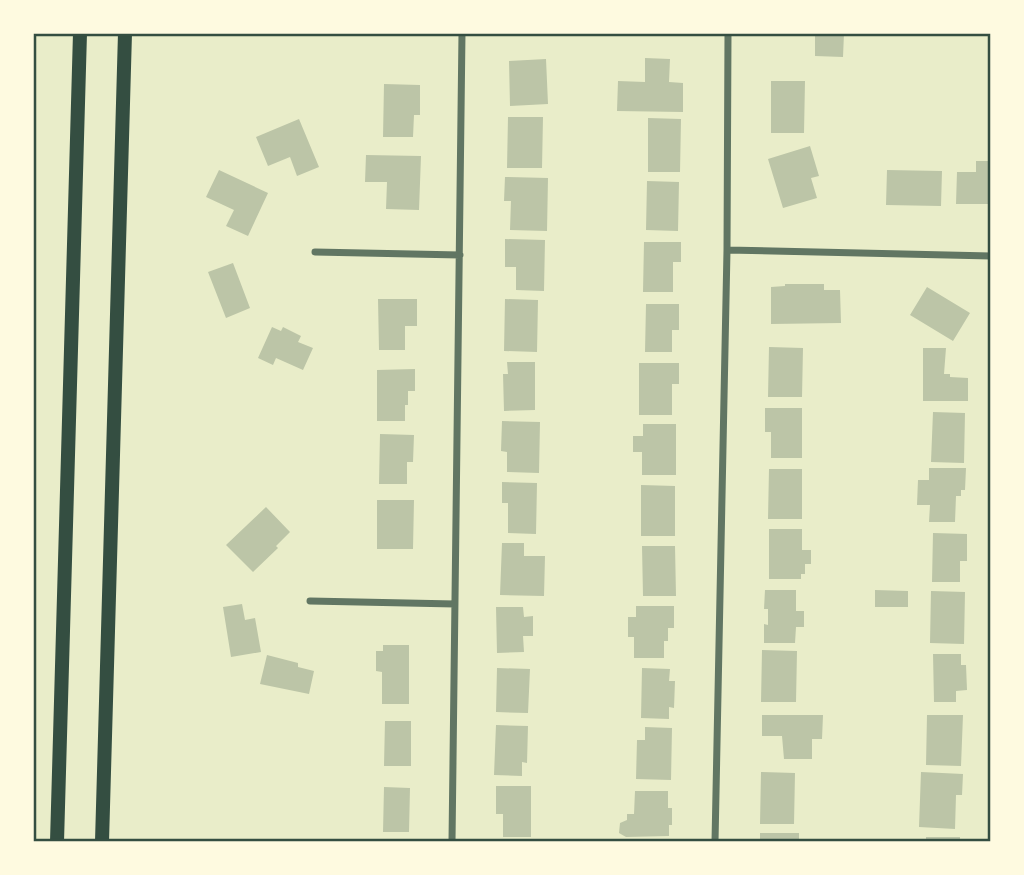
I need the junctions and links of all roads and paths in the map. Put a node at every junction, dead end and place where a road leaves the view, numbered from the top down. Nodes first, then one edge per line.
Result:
1 (80, 33) edge
2 (125, 33) edge
3 (462, 33) edge
4 (728, 33) edge
5 (727, 250) junction
6 (315, 252) dead end
7 (460, 255) junction
8 (991, 256) edge
9 (310, 601) dead end
10 (455, 604) junction
11 (57, 842) edge
12 (102, 842) edge
13 (452, 842) edge
14 (715, 842) edge

1 - 11 main road
2 - 12 main road
3 - 7 street
4 - 5 street
5 - 8 street
5 - 14 street
6 - 7 street
7 - 10 street
9 - 10 street
10 - 13 street

